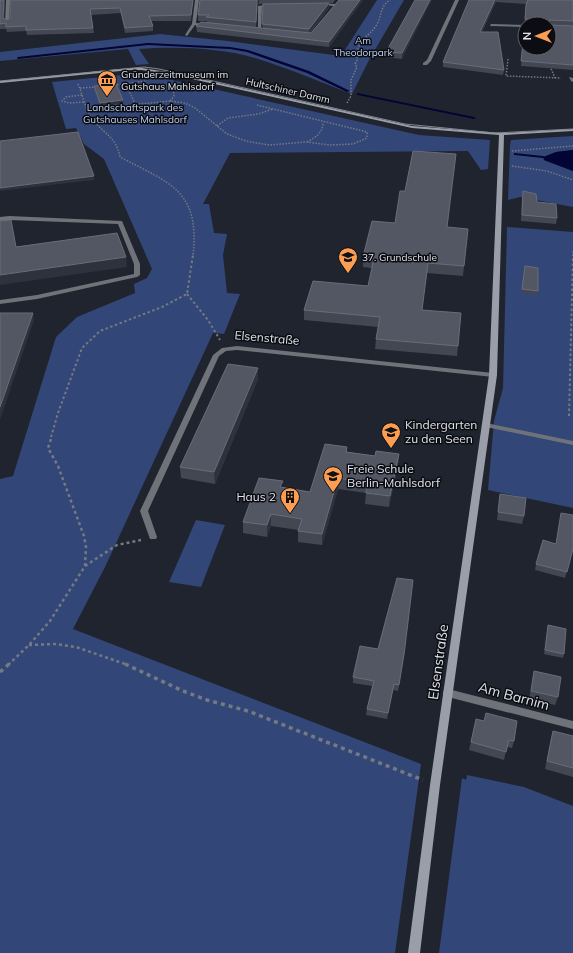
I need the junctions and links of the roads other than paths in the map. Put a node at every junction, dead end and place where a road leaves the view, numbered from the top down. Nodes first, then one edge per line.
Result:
1 (8, 0) edge
2 (197, 0) edge
3 (339, 0) edge
4 (457, 0) edge
5 (313, 4) edge
6 (283, 5) edge
7 (335, 5) junction
8 (330, 11) edge
9 (7, 23) edge
10 (194, 24) junction
11 (491, 25) dead end
12 (217, 26) edge
13 (517, 26) edge
14 (252, 30) edge
15 (259, 30) junction
16 (267, 31) edge
17 (187, 35) dead end
18 (425, 64) dead end
19 (0, 82) edge
20 (573, 130) edge
21 (502, 134) junction
22 (0, 219) edge
23 (0, 302) edge
24 (493, 375) junction
25 (486, 424) junction
26 (573, 443) edge
27 (153, 537) road end
28 (448, 693) junction
29 (573, 725) edge
30 (414, 953) edge

1 - 9 street
2 - 10 street
3 - 7 street
4 - 18 street
5 - 7 street
6 - 15 street
7 - 8 street
10 - 12 street
10 - 17 street
11 - 13 street
14 - 15 street
15 - 16 street
19 - 21 street, Hultschiner Damm
20 - 21 street, Hultschiner Damm
21 - 24 street, Elsenstraße
22 - 23 street
24 - 25 street, Elsenstraße
24 - 27 street, Elsenstraße
25 - 26 street
25 - 28 street, Elsenstraße
28 - 29 street, Am Barnim
28 - 30 street, Elsenstraße

